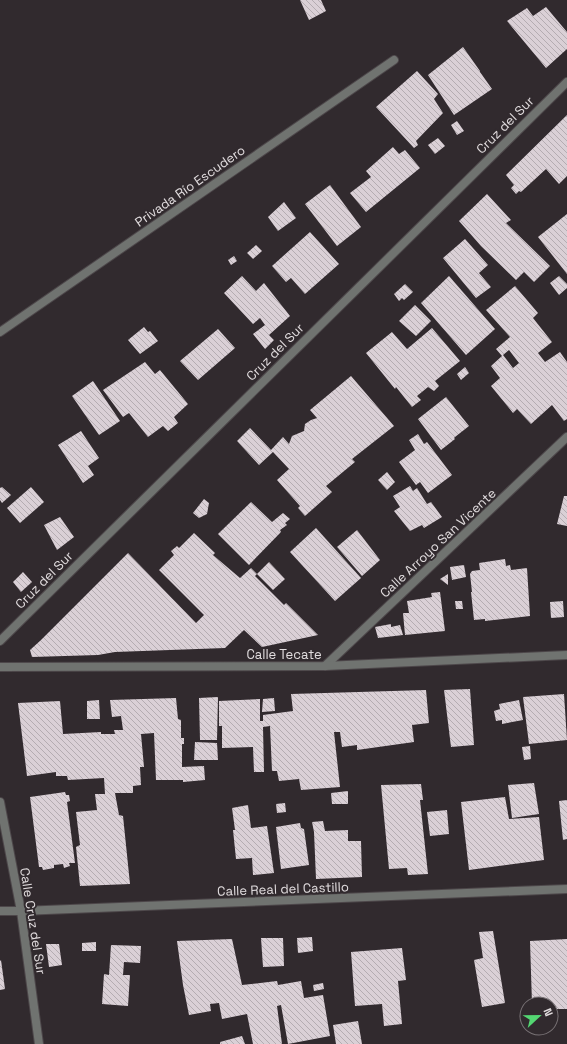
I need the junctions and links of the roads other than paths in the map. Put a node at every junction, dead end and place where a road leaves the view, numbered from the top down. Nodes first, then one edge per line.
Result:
1 (394, 60) dead end
2 (567, 82) edge
3 (0, 332) edge
4 (567, 437) edge
5 (0, 641) edge
6 (567, 655) edge
7 (0, 666) edge
8 (325, 666) junction
9 (0, 802) edge
10 (567, 889) edge
11 (0, 911) edge
12 (21, 911) junction
13 (39, 1044) edge

1 - 3 street, Privada Río Escudero
2 - 5 street, Cruz del Sur
4 - 8 street, Calle Arroyo San Vicente
6 - 8 street, Calle Tecate
7 - 8 street, Calle Tecate
9 - 12 street, Calle Cruz del Sur
10 - 12 street, Calle Real del Castillo
11 - 12 street, Calle Real del Castillo
12 - 13 street, Calle Cruz del Sur

